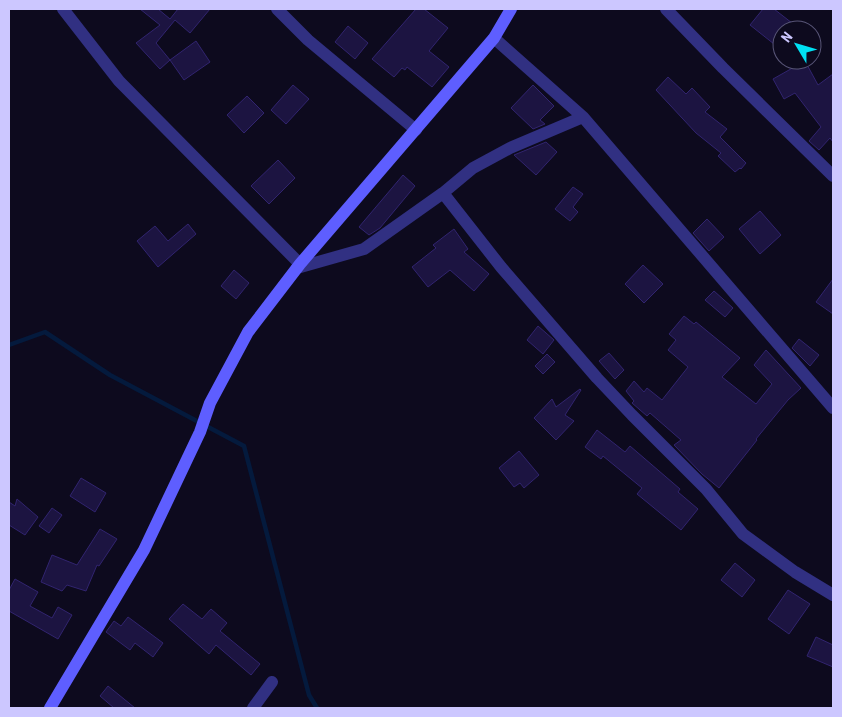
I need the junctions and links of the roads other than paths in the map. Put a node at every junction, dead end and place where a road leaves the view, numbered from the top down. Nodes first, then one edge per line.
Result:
1 (62, 9) edge
2 (277, 9) edge
3 (511, 9) edge
4 (666, 9) edge
5 (494, 38) junction
6 (584, 117) junction
7 (416, 130) junction
8 (833, 176) edge
9 (443, 193) junction
10 (299, 266) junction
11 (833, 408) edge
12 (833, 595) edge
13 (272, 682) dead end
14 (50, 708) edge
15 (253, 708) edge

1 - 10 street
2 - 7 street
3 - 5 street
4 - 8 street
5 - 6 street
5 - 7 street
6 - 9 street
6 - 11 street
7 - 10 street
9 - 10 street
9 - 12 street
10 - 14 street
13 - 15 street

